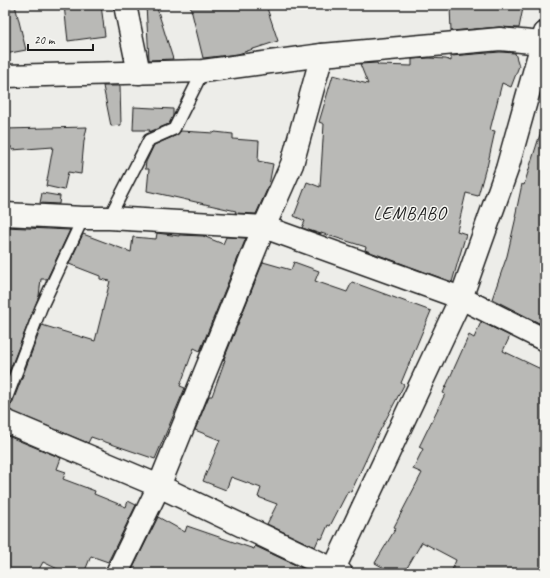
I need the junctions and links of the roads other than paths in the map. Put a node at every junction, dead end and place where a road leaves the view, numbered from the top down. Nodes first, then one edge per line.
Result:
1 (125, 5) edge
2 (544, 38) edge
3 (322, 55) junction
4 (203, 71) junction
5 (139, 73) junction
6 (5, 76) edge
7 (5, 214) edge
8 (83, 218) junction
9 (109, 218) junction
10 (264, 227) junction
11 (461, 298) junction
12 (545, 340) edge
13 (5, 402) edge
14 (5, 421) edge
15 (159, 486) junction
16 (335, 572) edge
17 (117, 573) edge

1 - 5 street
2 - 3 street
2 - 11 street
3 - 4 street
3 - 10 street
4 - 5 street
4 - 9 lane
5 - 6 street
7 - 8 street
8 - 9 street
8 - 13 lane
9 - 10 street
10 - 11 street
10 - 15 street
11 - 12 street
11 - 16 street
14 - 15 street
15 - 16 street
15 - 17 street

